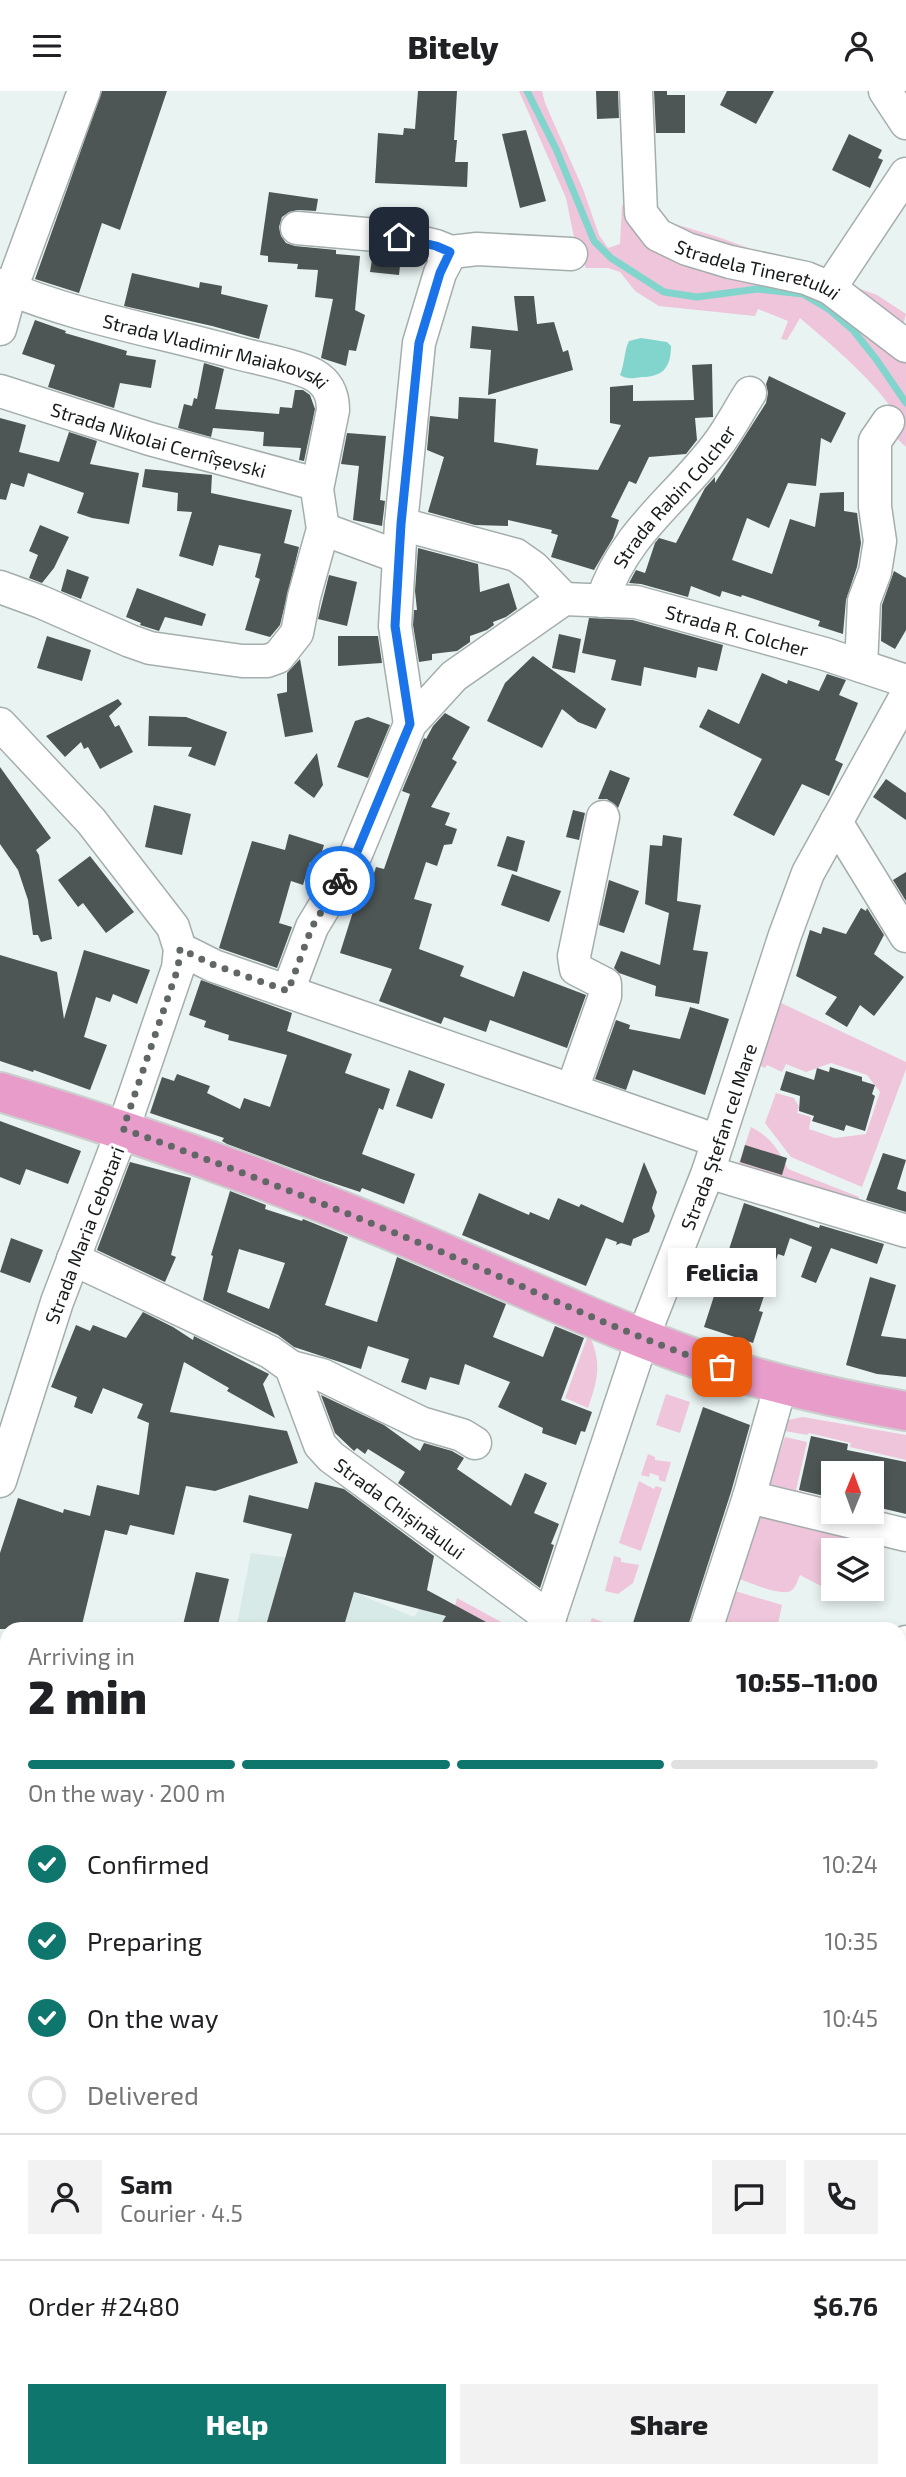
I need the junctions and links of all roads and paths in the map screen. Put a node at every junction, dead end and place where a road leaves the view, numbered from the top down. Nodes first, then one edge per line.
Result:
1 (84, 91) edge
2 (636, 91) edge
3 (885, 91) edge
4 (906, 123) edge
5 (906, 174) edge
6 (297, 228) dead end
7 (450, 252) junction
8 (571, 254) dead end
9 (5, 287) edge
10 (831, 288) junction
11 (0, 329) edge
12 (906, 346) edge
13 (0, 391) edge
14 (750, 393) dead end
15 (888, 422) dead end
16 (317, 489) junction
17 (401, 524) junction
18 (323, 529) junction
19 (399, 557) junction
20 (0, 587) edge
21 (564, 599) junction
22 (602, 601) junction
23 (861, 666) junction
24 (905, 696) edge
25 (0, 724) edge
26 (410, 724) junction
27 (603, 817) dead end
28 (836, 822) junction
29 (906, 936) edge
30 (180, 949) junction
31 (288, 991) junction
32 (572, 1090) junction
33 (0, 1092) edge
34 (123, 1129) junction
35 (718, 1141) junction
36 (708, 1173) junction
37 (906, 1231) edge
38 (73, 1258) junction
39 (643, 1338) junction
40 (291, 1367) junction
41 (781, 1384) junction
42 (906, 1411) edge
43 (475, 1443) dead end
44 (0, 1481) edge
45 (750, 1497) junction
46 (906, 1535) edge
47 (545, 1622) edge
48 (549, 1622) edge
49 (708, 1622) edge

1 - 9 street
2 - 10 street, Stradela Tineretului
3 - 4 street
5 - 10 street
6 - 7 street
7 - 8 street
7 - 17 street
9 - 11 street
9 - 16 street, Strada Vladimir Maiakovski
10 - 12 street, Stradela Tineretului
13 - 16 street, Strada Nikolai Cernîșevski
14 - 22 street, Strada Rabin Colcher
15 - 23 street
16 - 18 street, Strada Vladimir Maiakovski
17 - 19 street
17 - 21 street
18 - 19 street
18 - 20 street
19 - 26 street
21 - 22 street, Strada R. Colcher
21 - 26 street
22 - 23 street, Strada R. Colcher
23 - 24 street, Strada R. Colcher
24 - 28 street, Strada Ștefan cel Mare
25 - 30 street
26 - 31 street
27 - 32 street
28 - 29 street
28 - 35 street, Strada Ștefan cel Mare
30 - 31 street
30 - 34 street, Strada Maria Cebotari
31 - 32 street
32 - 35 street
33 - 34 main road
34 - 38 street, Strada Maria Cebotari
34 - 39 main road
35 - 36 street, Strada Ștefan cel Mare
36 - 37 street
36 - 39 street, Strada Ștefan cel Mare
38 - 40 street
38 - 44 street, Strada Maria Cebotari
39 - 41 main road
39 - 48 street, Strada Ștefan cel Mare
40 - 43 street
40 - 47 street, Strada Chișinăului
41 - 42 main road
41 - 45 street
45 - 46 street
45 - 49 street

